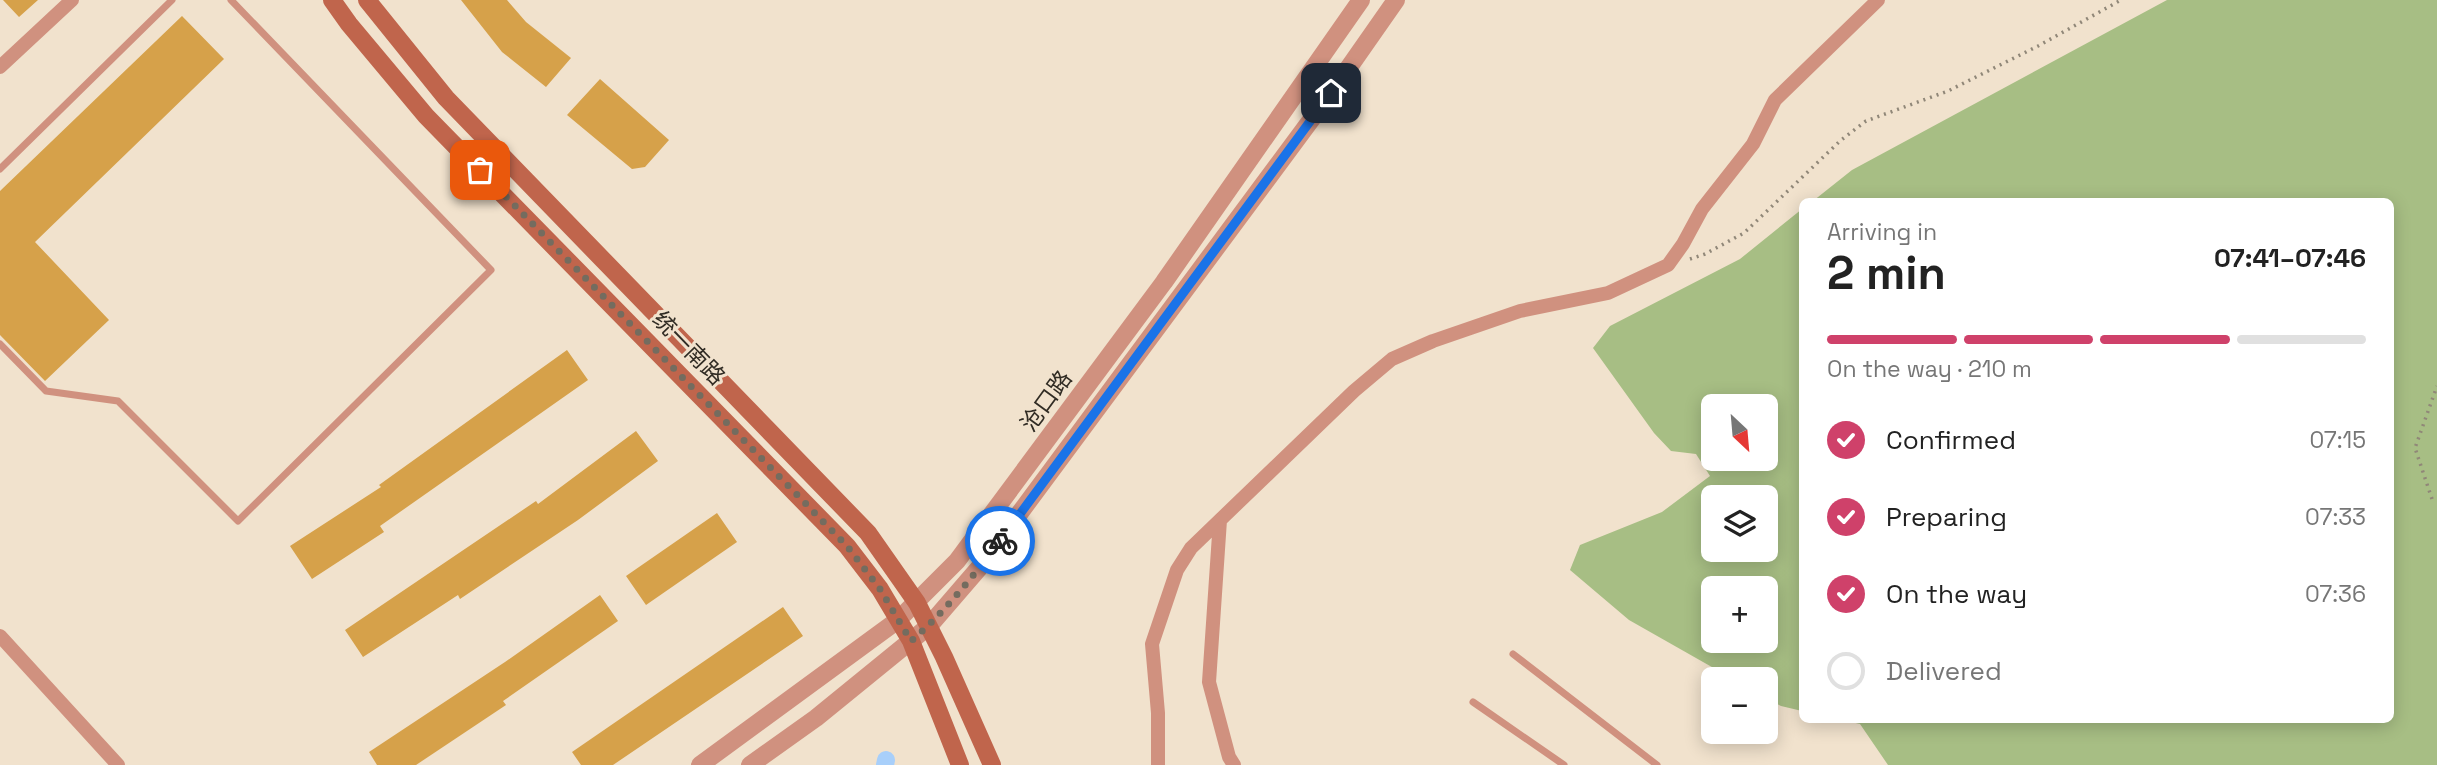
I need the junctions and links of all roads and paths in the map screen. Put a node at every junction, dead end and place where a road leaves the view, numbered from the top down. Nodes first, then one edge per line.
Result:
1 (72, 0) edge
2 (172, 0) edge
3 (231, 0) edge
4 (332, 0) edge
5 (367, 0) edge
6 (1361, 0) edge
7 (1396, 0) edge
8 (1878, 0) edge
9 (2121, 0) edge
10 (0, 67) edge
11 (0, 169) edge
12 (1668, 265) junction
13 (0, 344) edge
14 (2437, 386) edge
15 (2432, 499) dead end
16 (1220, 520) junction
17 (917, 603) junction
18 (898, 620) junction
19 (929, 626) junction
20 (0, 636) edge
21 (911, 641) junction
22 (1513, 654) dead end
23 (1472, 702) dead end
24 (118, 765) edge
25 (701, 765) edge
26 (750, 765) edge
27 (960, 765) edge
28 (992, 765) edge
29 (1158, 765) edge
30 (1234, 765) edge
31 (1564, 765) edge
32 (1657, 765) edge

1 - 10 street
2 - 11 lane
3 - 13 lane
4 - 18 main road, 统一南路
5 - 17 main road, 统一南路
6 - 17 street, 沧口路
7 - 19 street, 沧口路
8 - 12 street
9 - 12 path
12 - 16 street
14 - 15 path
16 - 29 street
16 - 30 street
17 - 18 street, 沧口路
17 - 19 main road, 统一南路
18 - 21 main road, 统一南路
18 - 25 street, 沧口路
19 - 21 street, 沧口路
19 - 28 main road, 统一南路
20 - 24 street
21 - 26 street, 沧口路
21 - 27 main road, 统一南路
22 - 32 lane
23 - 31 lane

